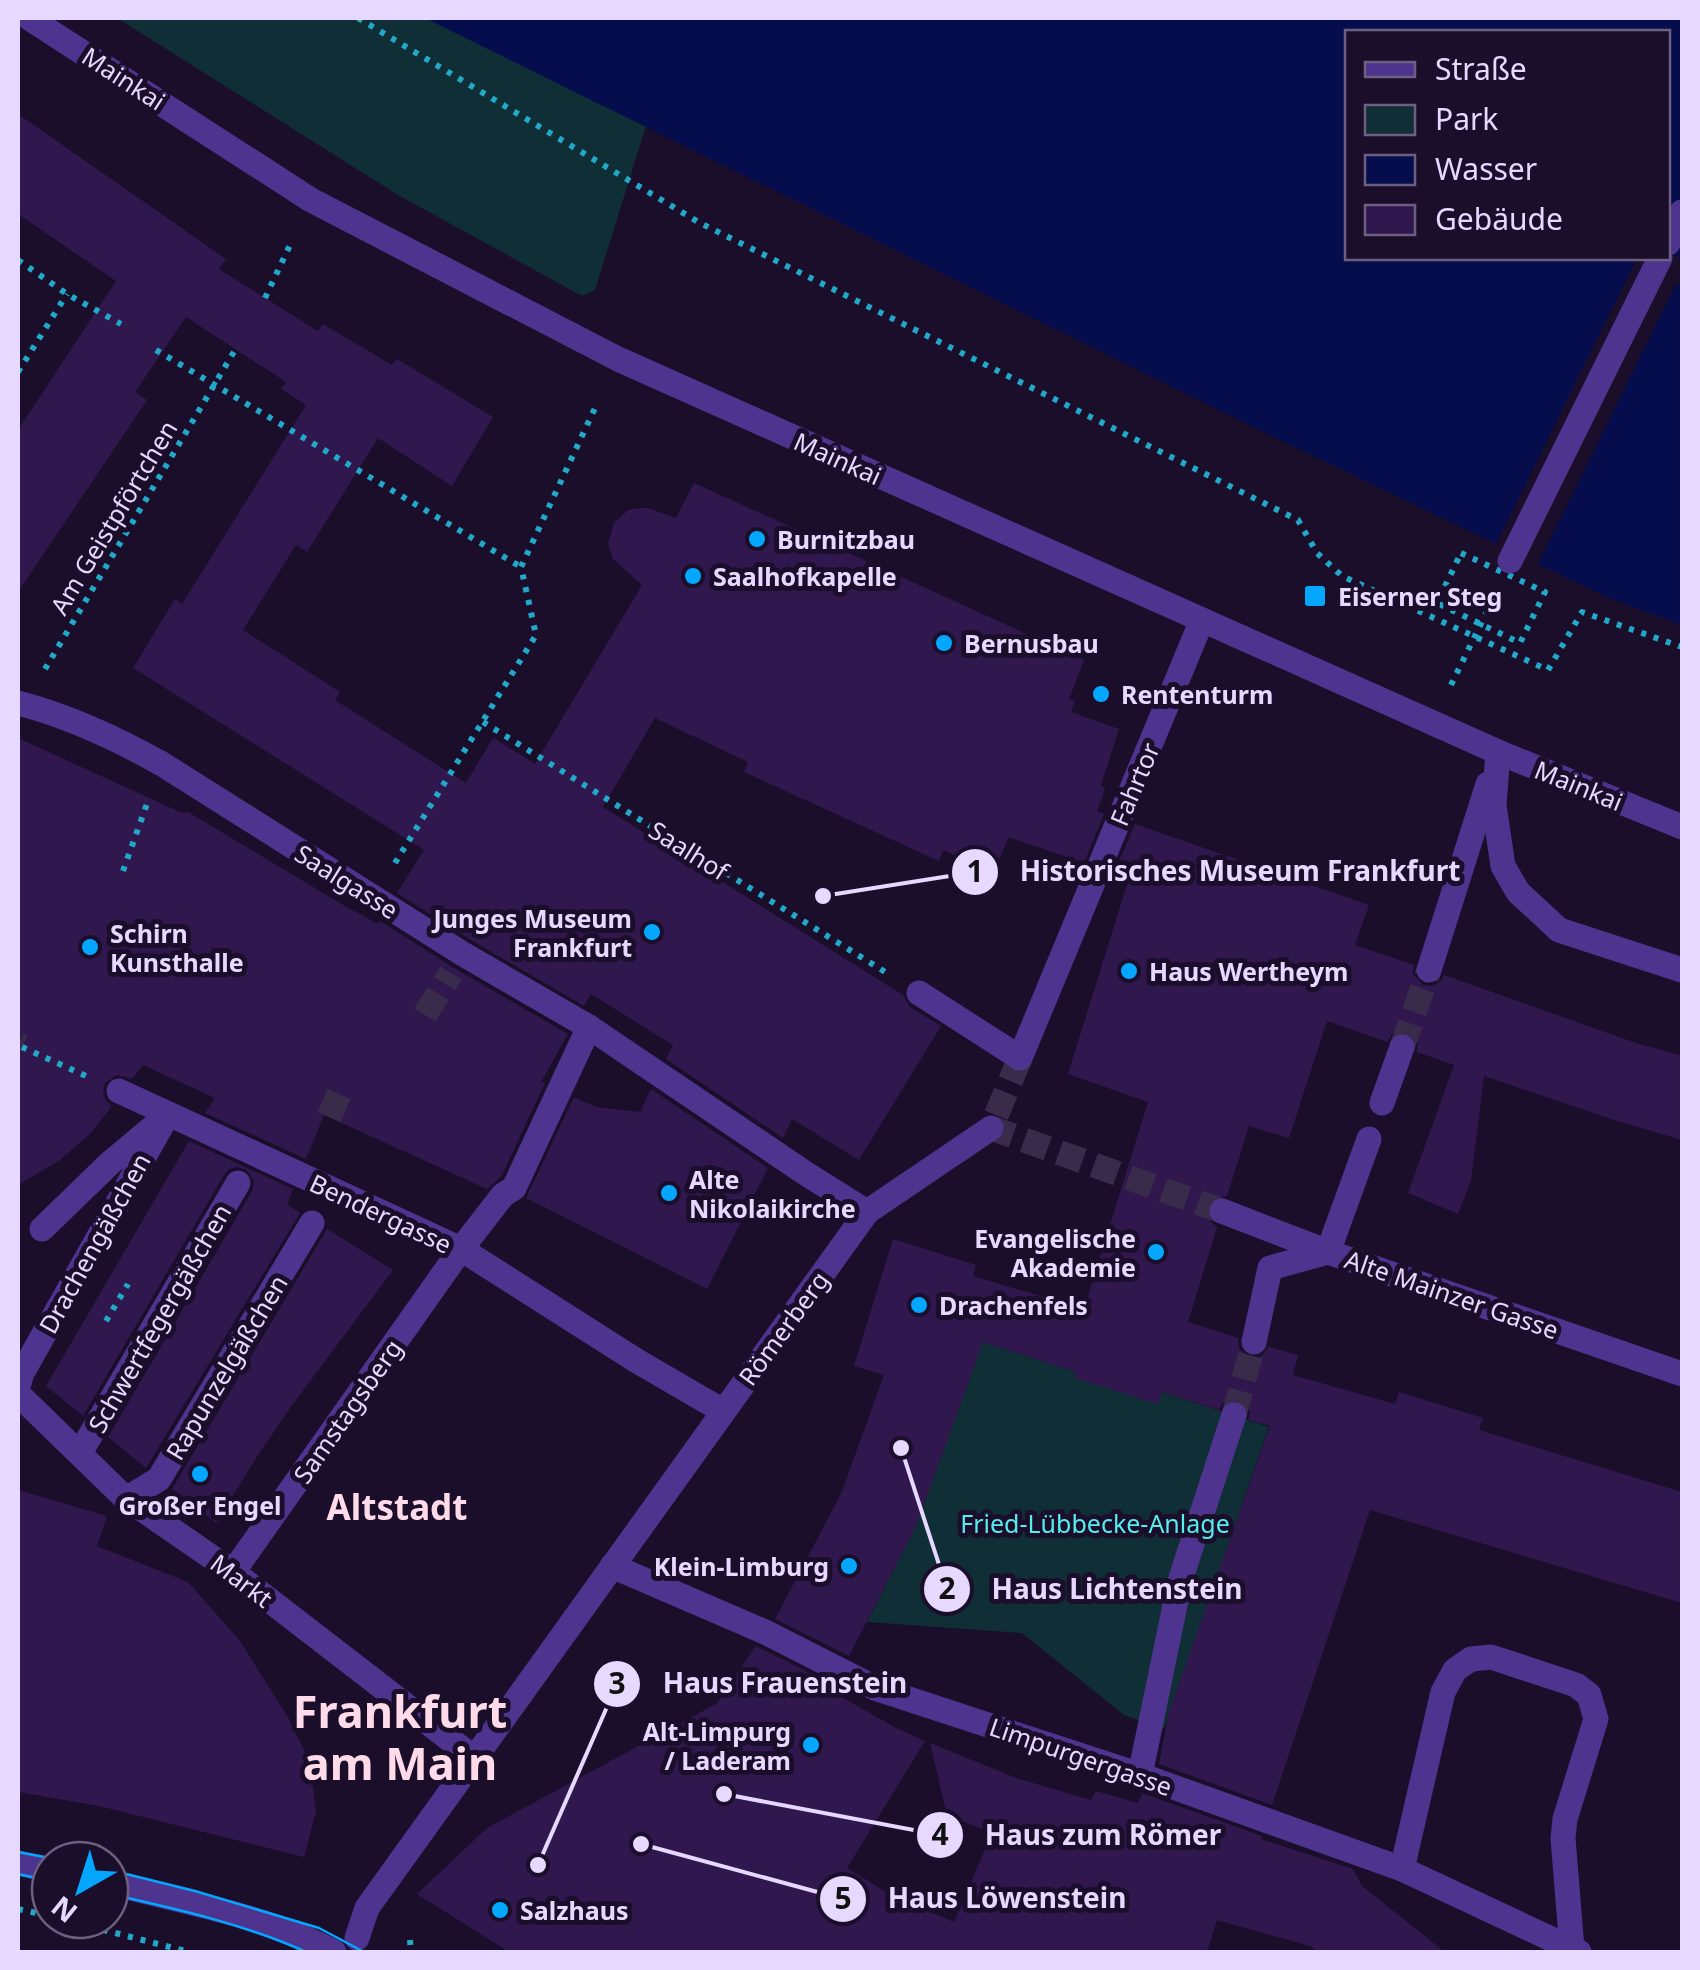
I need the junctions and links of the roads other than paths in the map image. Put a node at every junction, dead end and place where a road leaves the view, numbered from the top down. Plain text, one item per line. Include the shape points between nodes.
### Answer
1 (30, 18) edge
2 (1682, 212) edge
3 (1670, 239) edge
4 (1659, 260) edge
5 (1510, 561) dead end
6 (1202, 620) junction
7 (20, 703) edge
8 (1498, 752) junction
9 (1682, 827) edge
10 (1429, 970) tunnel mouth
11 (1682, 970) edge
12 (919, 993) dead end
13 (590, 1027) junction
14 (1402, 1047) tunnel mouth
15 (118, 1091) road end
16 (1382, 1103) dead end
17 (168, 1114) junction
18 (992, 1128) dead end
19 (1369, 1139) dead end
20 (238, 1183) dead end
21 (1222, 1211) tunnel mouth
22 (866, 1212) junction
23 (312, 1224) dead end
24 (42, 1229) dead end
25 (461, 1249) junction
26 (1328, 1252) junction
27 (1254, 1342) tunnel mouth
28 (1682, 1374) edge
29 (19, 1384) edge
30 (723, 1412) junction
31 (1234, 1415) tunnel mouth
32 (80, 1453) junction
33 (128, 1498) junction
34 (612, 1566) junction
35 (233, 1572) junction
36 (474, 1758) junction
37 (1140, 1775) junction
38 (1402, 1869) junction
39 (130, 1888) edge
40 (356, 1938) dead end
41 (1576, 1951) edge
42 (334, 1952) edge

1 - 6 street, Mainkai via 311,200 618,359
2 - 3 street
4 - 5 street
6 - 8 street, Mainkai
6 - 12 street, Fahrtor via 1020,1058
7 - 13 street, Saalgasse via 162,764 457,964
8 - 9 street, Mainkai
8 - 10 street
8 - 11 street via 1494,805 1503,866 1518,892 1559,930
13 - 22 street, Saalgasse
13 - 25 street, Samstagsberg via 514,1188
14 - 16 street
15 - 17 street, Bendergasse
17 - 24 street
17 - 25 street, Bendergasse
17 - 29 street, Drachengäßchen
18 - 22 street, Römerberg
19 - 26 street
20 - 32 street, Schwertfegergäßchen
21 - 26 street, Alte Mainzer Gasse
22 - 30 street, Römerberg
23 - 33 street, Rapunzelgäßchen via 159,1479
25 - 30 street, Bendergasse
25 - 35 street, Samstagsberg
26 - 27 street via 1270,1268
26 - 28 street, Alte Mainzer Gasse
29 - 32 street, Markt
30 - 34 street, Römerberg
31 - 37 street via 1180,1581
32 - 33 street, Markt
33 - 35 street, Markt
34 - 36 street, Römerberg
34 - 37 street, Limpurgergasse via 875,1688
35 - 36 street, Markt
36 - 40 street, Römerberg via 367,1908
37 - 38 street, Limpurgergasse
38 - 41 street, Limpurgergasse
38 - 41 street, Limpurgergasse via 1443,1692 1455,1670 1491,1657 1576,1685 1589,1696 1596,1719 1562,1838
39 - 42 street via 243,1918

